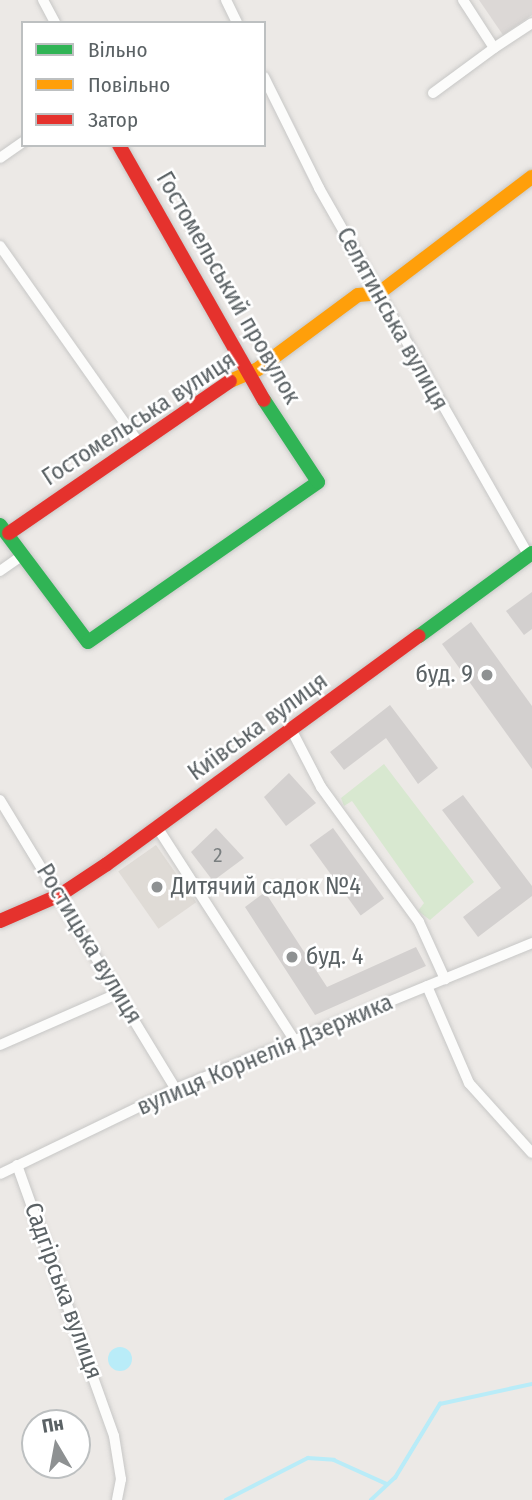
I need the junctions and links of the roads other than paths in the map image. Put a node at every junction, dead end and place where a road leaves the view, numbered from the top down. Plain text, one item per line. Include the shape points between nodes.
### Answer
1 (43, 0) edge
2 (226, 0) edge
3 (463, 0) edge
4 (54, 21) edge
5 (236, 21) edge
6 (532, 23) edge
7 (495, 48) junction
8 (266, 81) edge
9 (433, 93) dead end
10 (21, 143) edge
11 (120, 147) edge
12 (0, 158) edge
13 (532, 177) edge
14 (0, 246) edge
15 (379, 293) junction
16 (246, 373) junction
17 (139, 443) junction
18 (5, 529) edge
19 (24, 554) junction
20 (531, 554) edge
21 (0, 570) edge
22 (292, 731) junction
23 (0, 800) edge
24 (157, 827) junction
25 (60, 895) junction
26 (0, 921) edge
27 (532, 943) edge
28 (445, 979) junction
29 (427, 986) junction
30 (119, 993) junction
31 (296, 1043) junction
32 (0, 1045) edge
33 (176, 1089) junction
34 (532, 1153) edge
35 (17, 1165) junction
36 (0, 1174) edge
37 (117, 1500) edge

1 - 4 street
2 - 5 street
3 - 7 street
6 - 7 street
7 - 9 street
8 - 15 street, Селятинська вулиця
10 - 12 street
11 - 16 street, Гостомельський провулок
13 - 15 street, Гостомельська вулиця
14 - 17 street
15 - 16 street, Гостомельська вулиця via 358,295
15 - 20 street, Селятинська вулиця
16 - 17 street, Гостомельська вулиця
16 - 19 street, Гостомельський провулок via 315,473 314,488 88,642
17 - 18 street, Гостомельська вулиця
18 - 19 street, Гостомельський провулок
19 - 21 street
20 - 22 street, Київська вулиця
22 - 24 street, Київська вулиця
22 - 28 street via 321,787 419,922
23 - 25 street, Ростицька вулиця
24 - 25 street, Київська вулиця
24 - 31 street
25 - 26 street, Київська вулиця
25 - 30 street, Ростицька вулиця
27 - 28 street, вулиця Корнелія Дзержика
28 - 29 street, вулиця Корнелія Дзержика
29 - 31 street, вулиця Корнелія Дзержика
29 - 34 street via 469,1083
30 - 32 street
30 - 33 street, Ростицька вулиця
31 - 33 street, вулиця Корнелія Дзержика
33 - 35 street, вулиця Корнелія Дзержика
35 - 36 street, вулиця Корнелія Дзержика
35 - 37 street, Садгірська вулиця via 114,1436 121,1479

